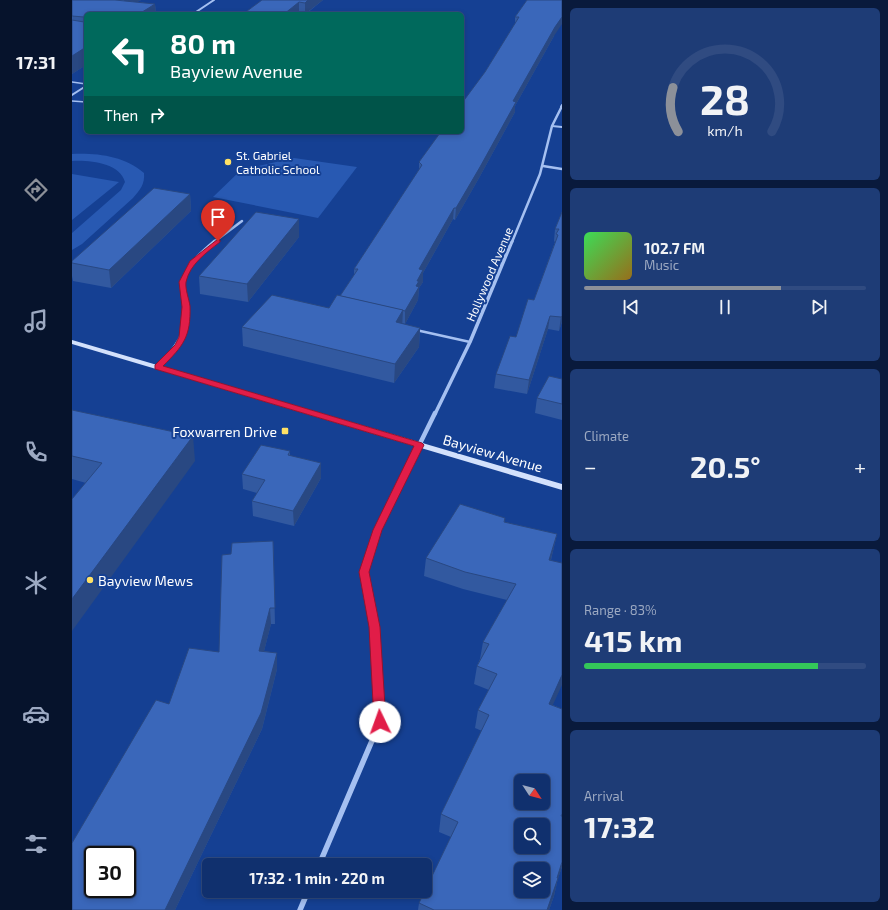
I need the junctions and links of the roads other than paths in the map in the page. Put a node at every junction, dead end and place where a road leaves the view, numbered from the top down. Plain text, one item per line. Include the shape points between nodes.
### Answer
1 (214, 0) edge
2 (196, 12) edge
3 (72, 82) edge
4 (84, 85) edge
5 (84, 86) edge
6 (72, 95) edge
7 (72, 100) edge
8 (84, 102) edge
9 (562, 105) edge
10 (552, 126) junction
11 (562, 126) edge
12 (543, 166) junction
13 (562, 169) edge
14 (242, 221) dead end
15 (411, 329) edge
16 (72, 342) edge
17 (470, 342) junction
18 (157, 367) junction
19 (419, 445) junction
20 (562, 487) edge
21 (322, 858) edge
22 (305, 898) edge
23 (300, 910) edge

1 - 2 street
3 - 4 lane
5 - 6 street
7 - 8 lane
9 - 10 street, Hollywood Avenue
10 - 11 lane
10 - 12 street, Hollywood Avenue
12 - 13 street
12 - 17 street, Hollywood Avenue
14 - 18 street via 193,261 182,282 186,307 183,337 178,346
15 - 17 lane
16 - 18 main road, Bayview Avenue
17 - 19 street, Hollywood Avenue
18 - 19 main road, Bayview Avenue
19 - 20 main road, Bayview Avenue
19 - 21 street via 378,530 364,572 375,627 380,722
22 - 23 street

